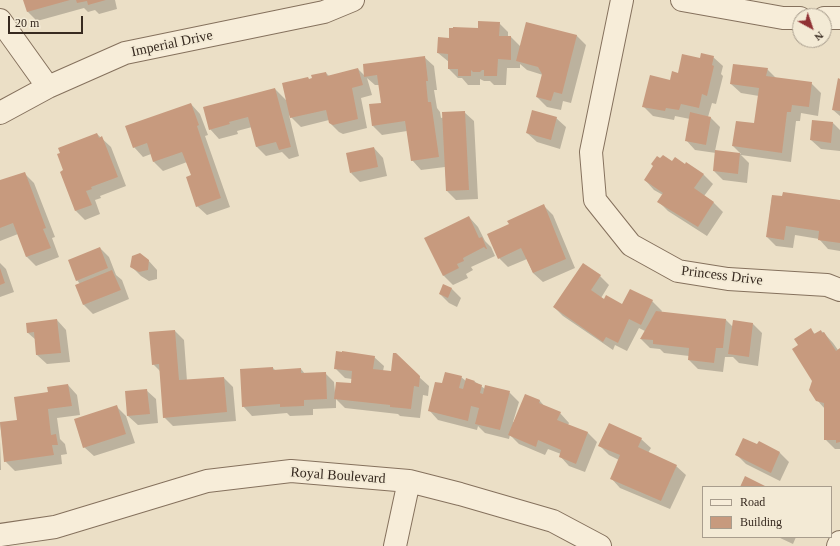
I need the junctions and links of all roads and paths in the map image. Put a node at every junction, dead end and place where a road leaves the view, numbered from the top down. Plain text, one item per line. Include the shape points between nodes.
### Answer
1 (353, 0) edge
2 (622, 0) edge
3 (682, 0) edge
4 (792, 18) edge
5 (0, 20) edge
6 (48, 87) junction
7 (0, 113) edge
8 (840, 290) edge
9 (410, 481) junction
10 (0, 535) edge
11 (840, 542) edge
12 (394, 546) edge
13 (600, 546) edge
14 (838, 546) edge

1 - 6 street, Imperial Drive via 324,12 125,53
2 - 8 street, Princess Drive via 591,152 595,200 631,245 678,271 728,279 827,285
3 - 4 street
5 - 6 street
6 - 7 street, Imperial Drive
9 - 10 street, Royal Boulevard via 291,471 207,481 55,527
9 - 12 street
9 - 13 street, Royal Boulevard via 553,522
11 - 14 street

